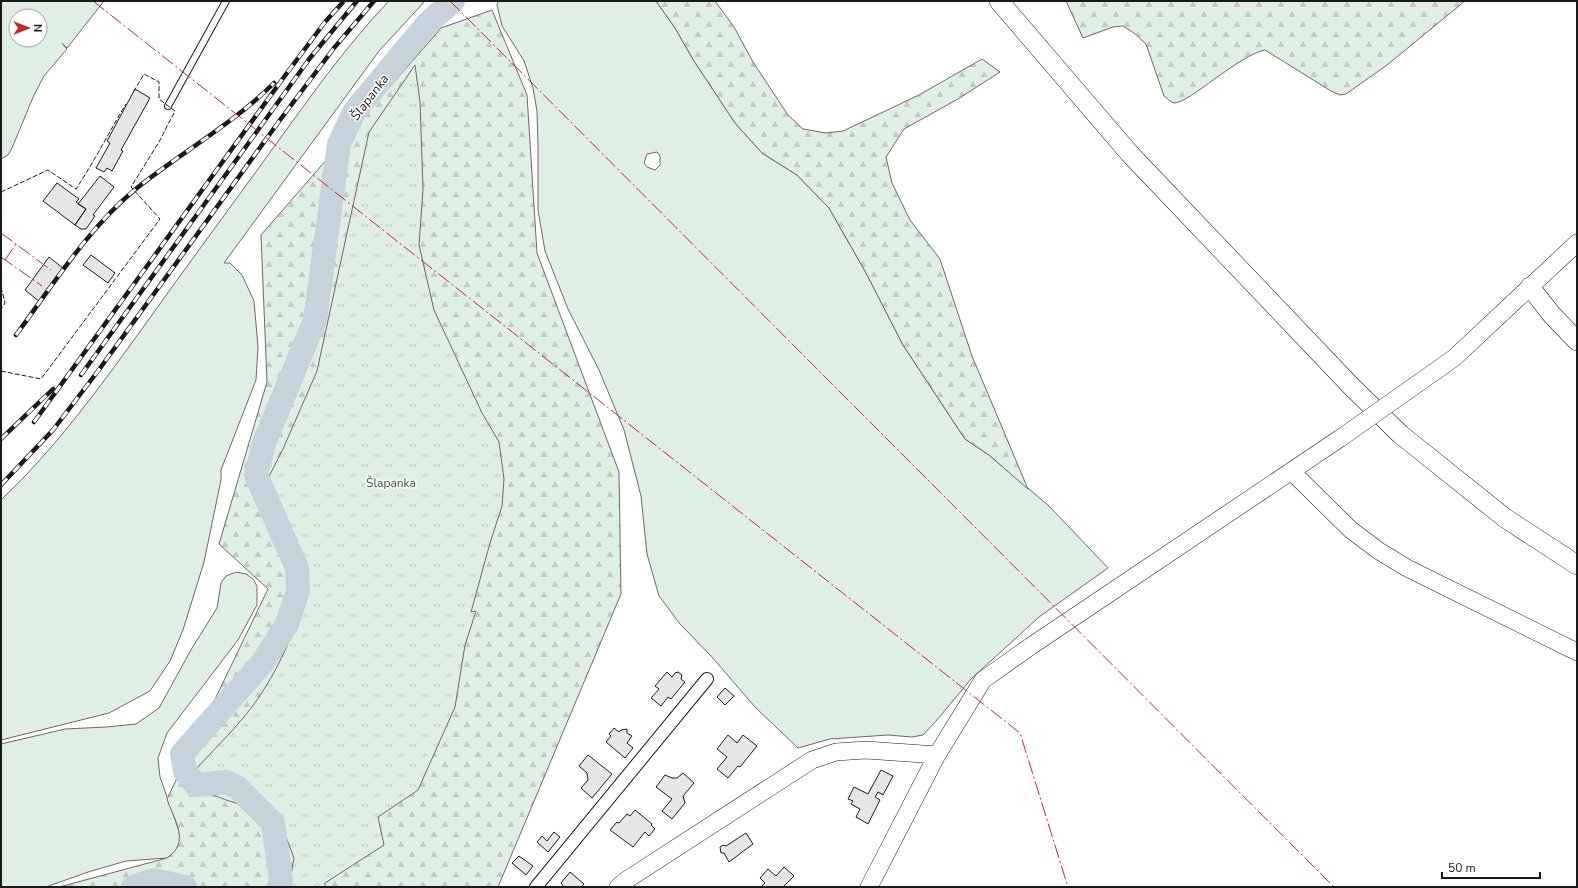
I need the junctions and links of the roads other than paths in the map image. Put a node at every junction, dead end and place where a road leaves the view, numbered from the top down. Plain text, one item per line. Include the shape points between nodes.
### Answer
1 (226, 1) edge
2 (998, 1) edge
3 (168, 106) dead end
4 (1577, 242) edge
5 (1530, 287) junction
6 (1577, 340) edge
7 (1291, 471) junction
8 (1577, 565) edge
9 (1577, 652) edge
10 (707, 679) dead end
11 (937, 755) junction
12 (536, 887) edge
13 (618, 887) edge
14 (869, 887) edge

1 - 3 lane
2 - 8 main road via 1130,154 1400,434 1506,518
4 - 5 street
5 - 6 main road via 1552,315
5 - 7 street, bridge via 1454,358
7 - 9 street via 1351,530 1379,551 1407,568
7 - 11 street via 983,680
10 - 12 street
11 - 13 street via 866,750 836,752 812,760
11 - 14 street

